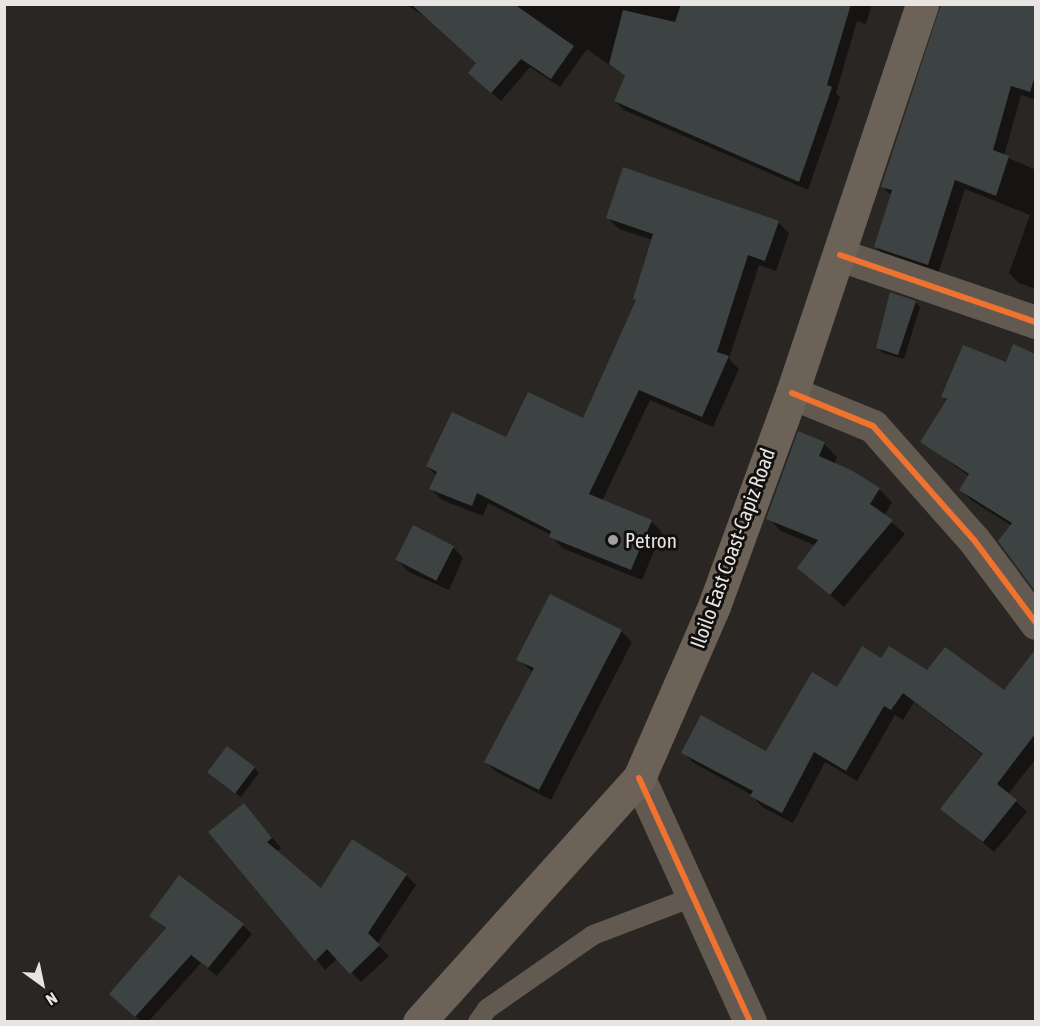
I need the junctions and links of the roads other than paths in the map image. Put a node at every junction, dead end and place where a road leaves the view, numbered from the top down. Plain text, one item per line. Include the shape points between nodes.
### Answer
1 (922, 4) edge
2 (840, 255) junction
3 (1035, 322) edge
4 (792, 393) junction
5 (1035, 623) edge
6 (639, 778) junction
7 (693, 897) junction
8 (419, 1022) edge
9 (478, 1022) edge
10 (750, 1022) edge

1 - 2 main road, Iloilo East Coast-Capiz Road
2 - 3 street
2 - 4 main road, Iloilo East Coast-Capiz Road
4 - 5 street via 873,426 974,540
4 - 6 main road, Iloilo East Coast-Capiz Road via 714,606
6 - 7 street
6 - 8 main road, Iloilo East Coast-Capiz Road
7 - 9 lane via 593,935 487,1010
7 - 10 street

